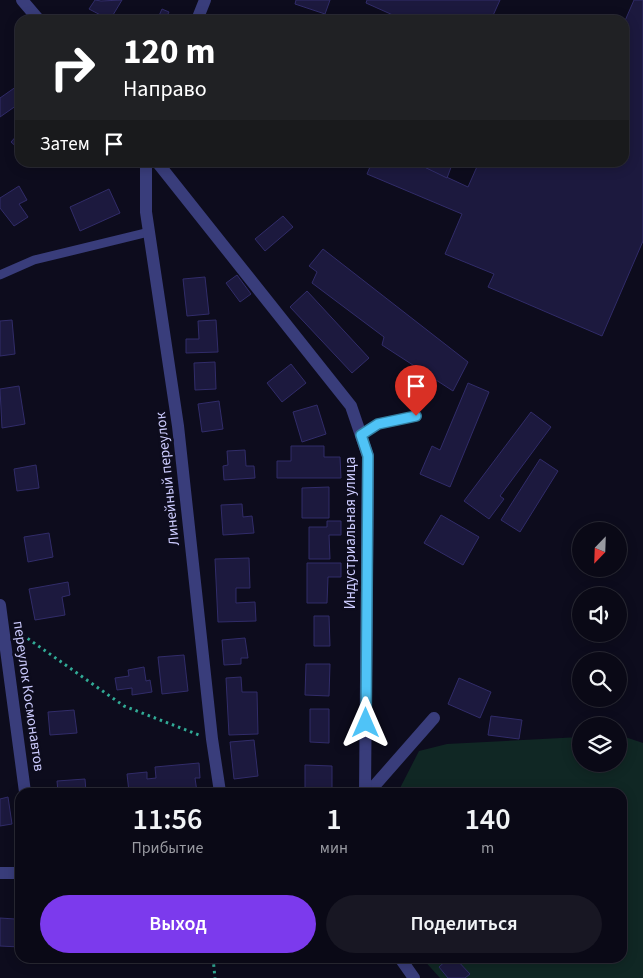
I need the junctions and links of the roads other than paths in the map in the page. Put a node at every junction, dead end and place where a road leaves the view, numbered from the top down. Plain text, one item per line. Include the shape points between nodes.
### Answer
1 (22, 0) edge
2 (205, 0) edge
3 (35, 15) edge
4 (199, 15) edge
5 (146, 167) edge
6 (161, 167) edge
7 (149, 232) junction
8 (0, 276) edge
9 (416, 416) dead end
10 (361, 435) junction
11 (0, 605) edge
12 (434, 718) dead end
13 (24, 788) edge
14 (219, 788) edge
15 (364, 788) edge
16 (373, 788) edge
17 (0, 873) edge
18 (15, 873) edge
19 (404, 963) edge
20 (414, 978) edge

1 - 3 street
2 - 4 street
5 - 7 street, Линейный переулок
6 - 10 street, Индустриальная улица via 351,406
7 - 8 lane via 34,260
7 - 14 street, Линейный переулок via 178,426
9 - 10 lane via 378,424
10 - 15 street, Индустриальная улица via 368,456
11 - 13 street, переулок Космонавтов
12 - 16 street
17 - 18 street
19 - 20 street

